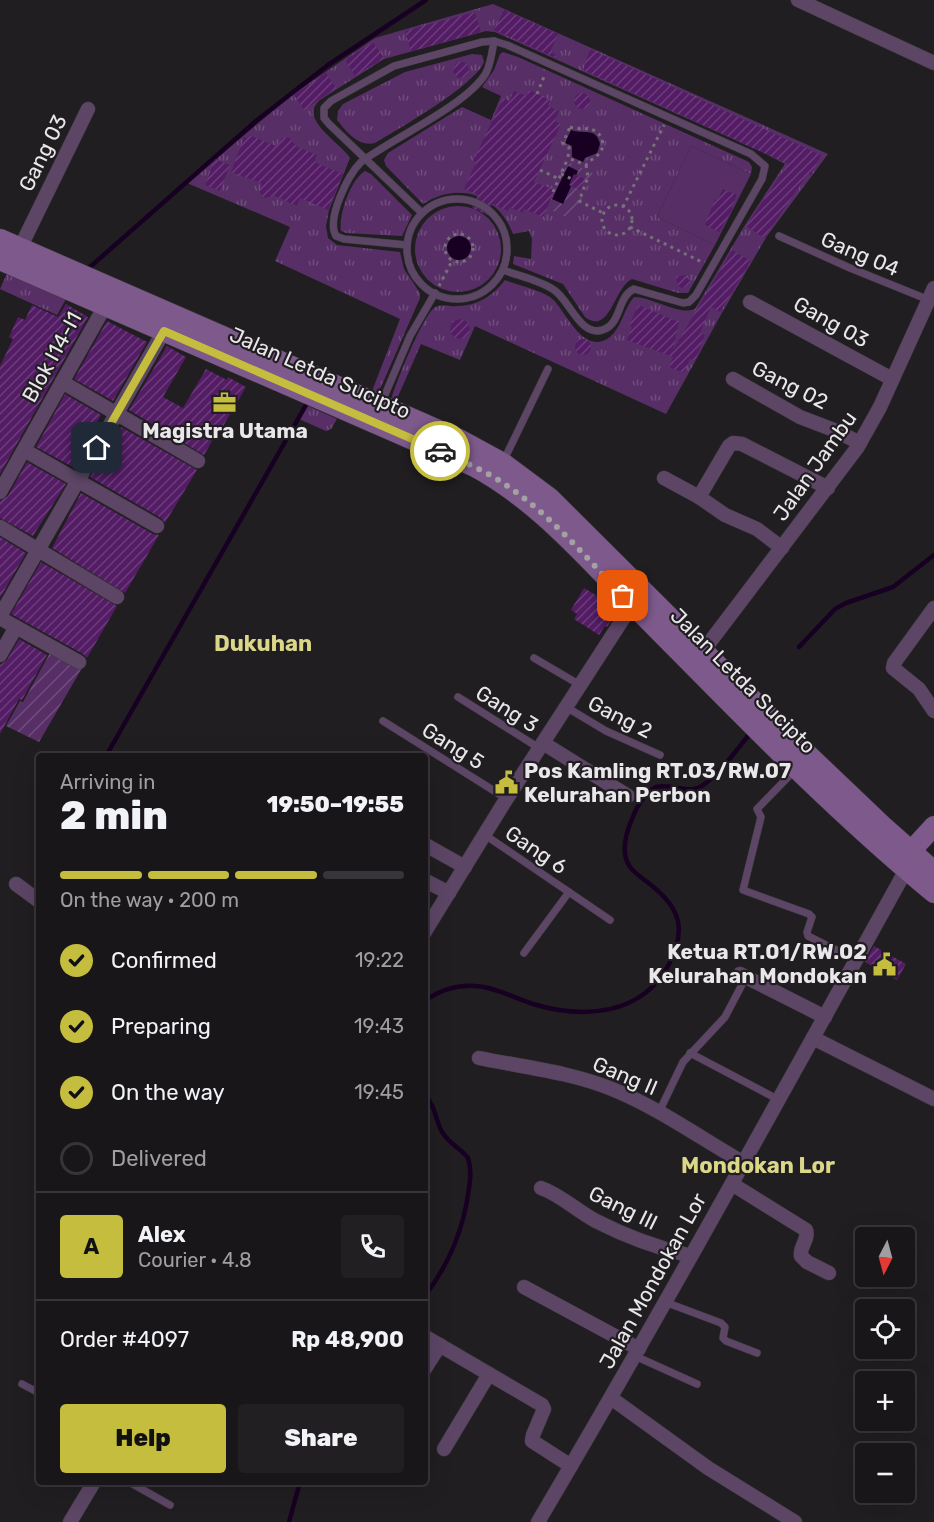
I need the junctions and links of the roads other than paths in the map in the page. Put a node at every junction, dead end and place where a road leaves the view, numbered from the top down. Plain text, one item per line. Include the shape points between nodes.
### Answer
1 (798, 0) edge
2 (494, 41) junction
3 (934, 63) edge
4 (88, 109) dead end
5 (366, 159) junction
6 (422, 213) junction
7 (779, 236) dead end
8 (0, 239) edge
9 (407, 245) junction
10 (20, 248) junction
11 (2, 264) edge
12 (503, 270) junction
13 (74, 282) junction
14 (435, 293) junction
15 (931, 294) edge
16 (750, 302) dead end
17 (105, 306) junction
18 (164, 331) junction
19 (548, 369) dead end
20 (734, 379) dead end
21 (892, 379) junction
22 (62, 382) junction
23 (381, 404) junction
24 (117, 414) junction
25 (375, 423) junction
26 (860, 443) junction
27 (24, 450) junction
28 (198, 461) dead end
29 (503, 463) junction
30 (664, 478) dead end
31 (78, 481) junction
32 (828, 488) junction
33 (0, 492) edge
34 (699, 497) junction
35 (157, 526) dead end
36 (0, 527) edge
37 (782, 548) junction
38 (38, 550) junction
39 (630, 595) junction
40 (117, 597) dead end
41 (934, 608) edge
42 (0, 617) edge
43 (16, 627) junction
44 (703, 651) junction
45 (0, 655) edge
46 (534, 658) dead end
47 (79, 662) dead end
48 (580, 685) junction
49 (458, 697) dead end
50 (566, 707) junction
51 (934, 711) edge
52 (383, 721) dead end
53 (541, 746) junction
54 (660, 755) dead end
55 (793, 757) junction
56 (628, 796) dead end
57 (507, 799) junction
58 (934, 826) edge
59 (485, 835) junction
60 (428, 846) edge
61 (908, 861) junction
62 (465, 867) junction
63 (934, 871) edge
64 (428, 882) edge
65 (16, 884) dead end
66 (569, 892) junction
67 (449, 893) junction
68 (934, 893) edge
69 (36, 899) edge
70 (610, 920) dead end
71 (428, 927) edge
72 (524, 953) dead end
73 (856, 960) junction
74 (743, 976) joint
75 (825, 1017) junction
76 (813, 1038) junction
77 (690, 1053) junction
78 (478, 1058) dead end
79 (934, 1099) edge
80 (779, 1100) junction
81 (659, 1113) junction
82 (744, 1163) junction
83 (732, 1184) junction
84 (541, 1188) dead end
85 (691, 1256) junction
86 (829, 1274) dead end
87 (524, 1287) dead end
88 (665, 1302) junction
89 (428, 1338) edge
90 (440, 1345) junction
91 (637, 1353) junction
92 (757, 1353) dead end
93 (428, 1364) edge
94 (489, 1374) junction
95 (22, 1384) dead end
96 (697, 1384) dead end
97 (36, 1391) edge
98 (611, 1398) junction
99 (444, 1449) dead end
100 (571, 1466) junction
101 (91, 1485) edge
102 (134, 1485) edge
103 (170, 1505) dead end
104 (71, 1522) edge
105 (539, 1522) edge
106 (795, 1522) edge

1 - 3 street
2 - 5 lane via 488,69 473,87
2 - 5 lane via 394,66 328,104 323,112 326,120
2 - 12 lane via 751,154 765,166 762,179 712,267 687,303 632,290 613,322 600,331 583,325 554,290
4 - 10 street, Gang 03
5 - 6 lane
5 - 9 lane via 342,192 335,212 334,233 344,239
6 - 9 lane via 413,225
6 - 12 lane via 451,199 467,200 489,210 506,239
7 - 15 lane, Gang 04 via 849,268
8 - 10 main road, Jalan Letda Sucipto
9 - 14 lane via 413,272
10 - 13 main road, Jalan Letda Sucipto
11 - 13 main road, Jalan Letda Sucipto
12 - 14 lane via 491,286 477,295 452,298
13 - 17 main road, Jalan Letda Sucipto
13 - 23 main road, Jalan Letda Sucipto
14 - 23 lane via 410,336
15 - 21 street, Jalan Jambu
16 - 21 street, Gang 03
17 - 18 main road, Jalan Letda Sucipto
17 - 22 street, Blok I14-I1
18 - 24 street
18 - 25 main road, Jalan Letda Sucipto
19 - 29 lane
20 - 26 street, Gang 02 via 800,417
21 - 26 street, Jalan Jambu
22 - 24 street
22 - 27 street, Blok I14-I1
23 - 25 main road
23 - 29 main road, Jalan Letda Sucipto
24 - 28 street
24 - 31 street
25 - 39 main road, Jalan Letda Sucipto via 473,466 511,489
26 - 32 street, Jalan Jambu
27 - 31 street
27 - 33 street, Blok I14-I1
29 - 39 main road, Jalan Letda Sucipto via 550,498
30 - 34 street
31 - 35 street
31 - 38 street
32 - 34 street via 733,443
32 - 37 street, Jalan Jambu
34 - 37 street via 757,529
36 - 38 street
37 - 44 street, Jalan Jambu
38 - 40 street
38 - 42 street
39 - 44 main road, Jalan Letda Sucipto
39 - 48 street
39 - 55 main road, Jalan Letda Sucipto
41 - 51 street via 892,668 918,689
42 - 43 street
43 - 45 street
43 - 47 street
44 - 55 main road, Jalan Letda Sucipto
46 - 48 lane
48 - 50 street
49 - 53 lane, Gang 3
50 - 53 street
50 - 54 lane, Gang 2
52 - 57 lane, Gang 5
53 - 56 street
53 - 57 street
55 - 61 main road, Jalan Letda Sucipto
55 - 73 lane via 757,809 761,817 743,890 809,914 812,918 808,936
57 - 59 street
58 - 61 main road
59 - 62 street
59 - 66 lane, Gang 6
60 - 62 street
61 - 63 main road, Jalan Letda Sucipto
61 - 68 main road, Jalan Letda Sucipto
61 - 73 street, Jalan Mondokan Lor
62 - 67 street
64 - 67 street
65 - 69 street
66 - 70 lane, Gang 6
66 - 72 lane, Gang 6
67 - 71 street
73 - 75 street, Jalan Mondokan Lor
74 - 75 street
74 - 77 lane via 729,1012
75 - 76 street, Jalan Mondokan Lor
76 - 79 street
76 - 80 street, Jalan Mondokan Lor
77 - 80 lane
77 - 81 lane
78 - 81 street, Gang II via 596,1083
80 - 82 street, Jalan Mondokan Lor
81 - 82 street, Gang II
82 - 83 street, Jalan Mondokan Lor
83 - 85 street, Jalan Mondokan Lor
83 - 86 street via 806,1230 801,1256
84 - 85 street, Gang III via 597,1222 659,1248
85 - 88 street, Jalan Mondokan Lor
87 - 91 street
88 - 91 street, Jalan Mondokan Lor
88 - 92 lane via 721,1323 726,1341
89 - 90 street
90 - 93 street
90 - 94 street
91 - 96 lane
91 - 98 street, Jalan Mondokan Lor
94 - 99 street
94 - 100 street via 542,1405 544,1410 532,1441
95 - 97 lane
98 - 100 street, Jalan Mondokan Lor
98 - 106 street via 708,1468
100 - 105 street, Jalan Mondokan Lor
101 - 104 street
102 - 103 lane

